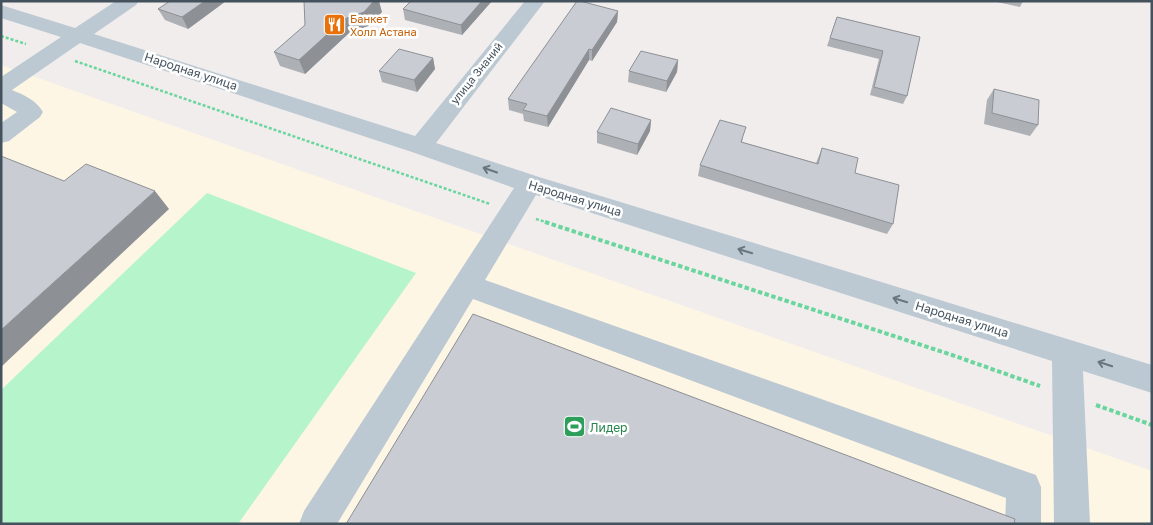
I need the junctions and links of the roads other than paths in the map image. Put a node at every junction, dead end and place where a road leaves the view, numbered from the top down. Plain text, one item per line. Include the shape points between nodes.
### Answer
1 (129, 1) edge
2 (534, 1) edge
3 (1, 11) edge
4 (80, 35) junction
5 (1, 87) edge
6 (1, 94) edge
7 (1, 135) edge
8 (420, 146) junction
9 (530, 184) junction
10 (467, 285) junction
11 (1066, 351) junction
12 (1152, 379) edge
13 (317, 524) edge
14 (1023, 524) edge
15 (1072, 524) edge

1 - 4 street
2 - 8 street, улица Знаний
3 - 4 street, Народная улица
4 - 5 street
4 - 8 street, Народная улица
6 - 7 street via 32,112
9 -> 8 street, Народная улица
9 - 10 street
11 -> 9 street, Народная улица
10 - 13 street
10 - 14 street via 1024,487
12 -> 11 street, Народная улица
11 - 15 street

